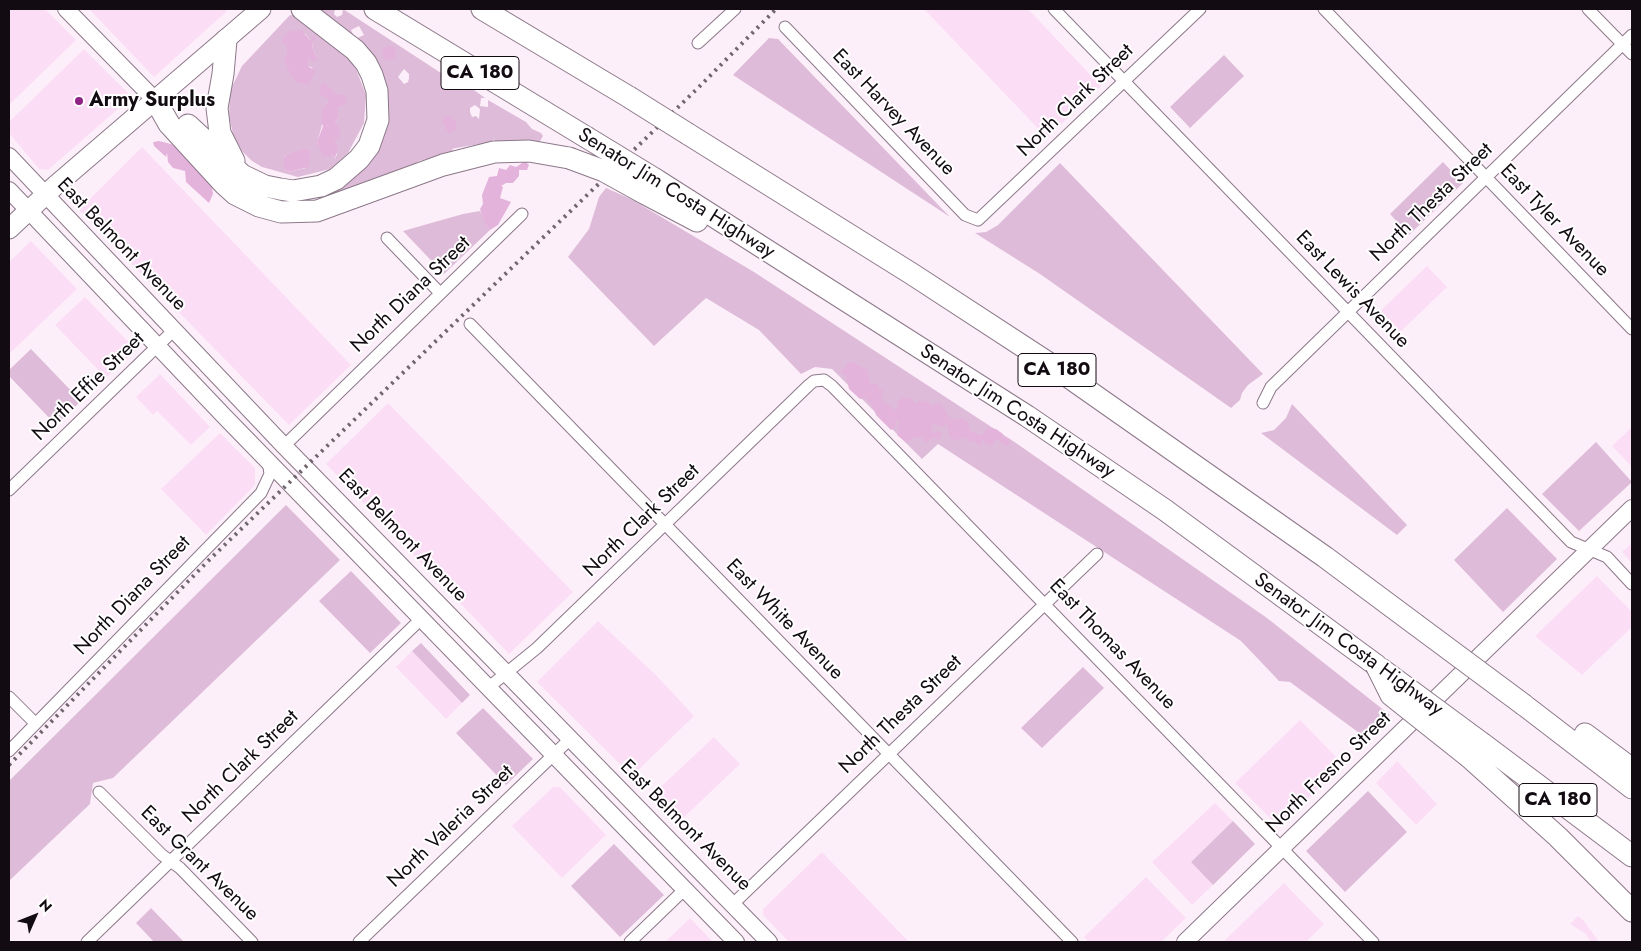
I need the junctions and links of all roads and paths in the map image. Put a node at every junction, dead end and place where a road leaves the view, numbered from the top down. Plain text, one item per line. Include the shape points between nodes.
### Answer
1 (66, 9) edge
2 (261, 9) edge
3 (375, 9) edge
4 (482, 9) edge
5 (508, 9) edge
6 (735, 9) edge
7 (1054, 9) edge
8 (1200, 9) edge
9 (1324, 9) edge
10 (1588, 9) edge
11 (311, 15) edge
12 (785, 27) dead end
13 (1632, 35) edge
14 (226, 40) junction
15 (698, 43) dead end
16 (1622, 44) junction
17 (1632, 54) edge
18 (1124, 81) junction
19 (628, 97) junction
20 (156, 101) junction
21 (9, 156) edge
22 (1486, 177) junction
23 (256, 182) junction
24 (648, 185) junction
25 (9, 190) edge
26 (44, 196) junction
27 (27, 211) junction
28 (522, 214) dead end
29 (978, 220) joint
30 (9, 229) edge
31 (387, 238) dead end
32 (440, 293) junction
33 (1347, 312) junction
34 (470, 324) dead end
35 (1632, 329) edge
36 (173, 330) junction
37 (158, 346) junction
38 (820, 380) joint
39 (1263, 403) dead end
40 (224, 416) junction
41 (284, 446) junction
42 (268, 460) junction
43 (9, 490) edge
44 (1632, 508) edge
45 (666, 525) junction
46 (1589, 550) junction
47 (1097, 554) dead end
48 (1632, 584) edge
49 (1045, 604) junction
50 (421, 619) junction
51 (507, 674) junction
52 (489, 687) junction
53 (9, 697) edge
54 (1524, 705) junction
55 (35, 723) junction
56 (570, 739) junction
57 (9, 751) edge
58 (1476, 751) junction
59 (888, 754) junction
60 (554, 755) junction
61 (1632, 769) edge
62 (1632, 788) edge
63 (99, 792) dead end
64 (1282, 848) junction
65 (1632, 856) edge
66 (171, 861) junction
67 (1602, 880) junction
68 (685, 889) junction
69 (733, 904) junction
70 (1632, 911) edge
71 (1632, 917) edge
72 (87, 942) edge
73 (252, 942) edge
74 (359, 942) edge
75 (630, 942) edge
76 (736, 942) edge
77 (769, 942) edge
78 (1072, 942) edge
79 (1185, 942) edge
80 (1373, 942) edge

1 - 20 main road
2 - 14 main road
3 - 24 highway, Senator Jim Costa Highway / CA 180, bridge via 586,137
4 - 19 highway, CA 180
5 - 19 highway via 538,27
6 - 15 street
7 - 18 street, East Lewis Avenue
8 - 18 street, North Clark Street
9 - 22 street, East Tyler Avenue
10 - 16 street
11 - 23 highway via 355,50 369,69 377,92 374,133 359,159 336,179 321,186 293,190
12 - 29 street, East Harvey Avenue via 965,215
13 - 16 street, North Thesta Street
14 - 20 main road
14 - 23 highway via 217,98 218,123 229,153 242,171
16 - 17 street
16 - 22 street, North Thesta Street
18 - 29 street, North Clark Street
18 - 33 street, East Lewis Avenue
19 - 54 highway, CA 180, bridge via 1050,364 1325,557
20 - 23 highway via 178,115 231,167
20 - 24 highway, bridge via 169,124 224,184 253,203 281,212 318,211 443,165 494,152 529,151 569,158
20 - 26 main road
21 - 26 main road, East Belmont Avenue
22 - 33 street, North Thesta Street
22 - 35 street, East Tyler Avenue
24 - 58 highway, Senator Jim Costa Highway / CA 180, bridge via 821,287 1027,416 1165,510 1376,665 1391,695
25 - 27 main road
26 - 27 main road
26 - 36 main road, East Belmont Avenue
27 - 30 main road
27 - 37 main road
28 - 32 street, North Diana Street
31 - 32 street
32 - 41 street, North Diana Street
33 - 39 street, North Thesta Street via 1271,387
33 - 46 street, East Lewis Avenue via 1570,542
34 - 45 street, East White Avenue
36 - 37 street, North Effie Street
36 - 41 main road, East Belmont Avenue
37 - 40 main road
37 - 43 street, North Effie Street
38 - 45 street, North Clark Street via 809,385
38 - 49 street, East Thomas Avenue via 832,386
40 - 41 main road via 242,418 275,449
40 - 42 main road
41 - 51 main road, East Belmont Avenue
42 - 50 main road
42 - 55 street, North Diana Street via 270,474 260,493
44 - 46 main road, North Fresno Street
45 - 51 street, North Clark Street
45 - 59 street, East White Avenue
46 - 48 street, East Lewis Avenue via 1607,557
46 - 64 main road, North Fresno Street
47 - 49 street, North Thesta Street
49 - 59 street, North Thesta Street
49 - 64 street, East Thomas Avenue
50 - 52 main road
50 - 66 street, North Clark Street
51 - 52 street, North Clark Street
51 - 56 main road, East Belmont Avenue
52 - 60 main road
53 - 55 street
54 - 61 highway via 1582,731
54 - 62 highway, CA 180
55 - 57 street, North Diana Street
56 - 60 street, North Valeria Street
56 - 69 main road, East Belmont Avenue
58 - 65 highway, CA 180
58 - 67 highway
59 - 69 street, North Thesta Street
59 - 78 street, East White Avenue
60 - 68 main road
60 - 74 street, North Valeria Street
63 - 66 street, East Grant Avenue
64 - 79 main road, North Fresno Street
64 - 80 street, East Thomas Avenue
66 - 72 street, North Clark Street
66 - 73 street, East Grant Avenue
67 - 70 highway
67 - 71 highway
68 - 75 street
68 - 76 main road
69 - 77 main road, East Belmont Avenue

